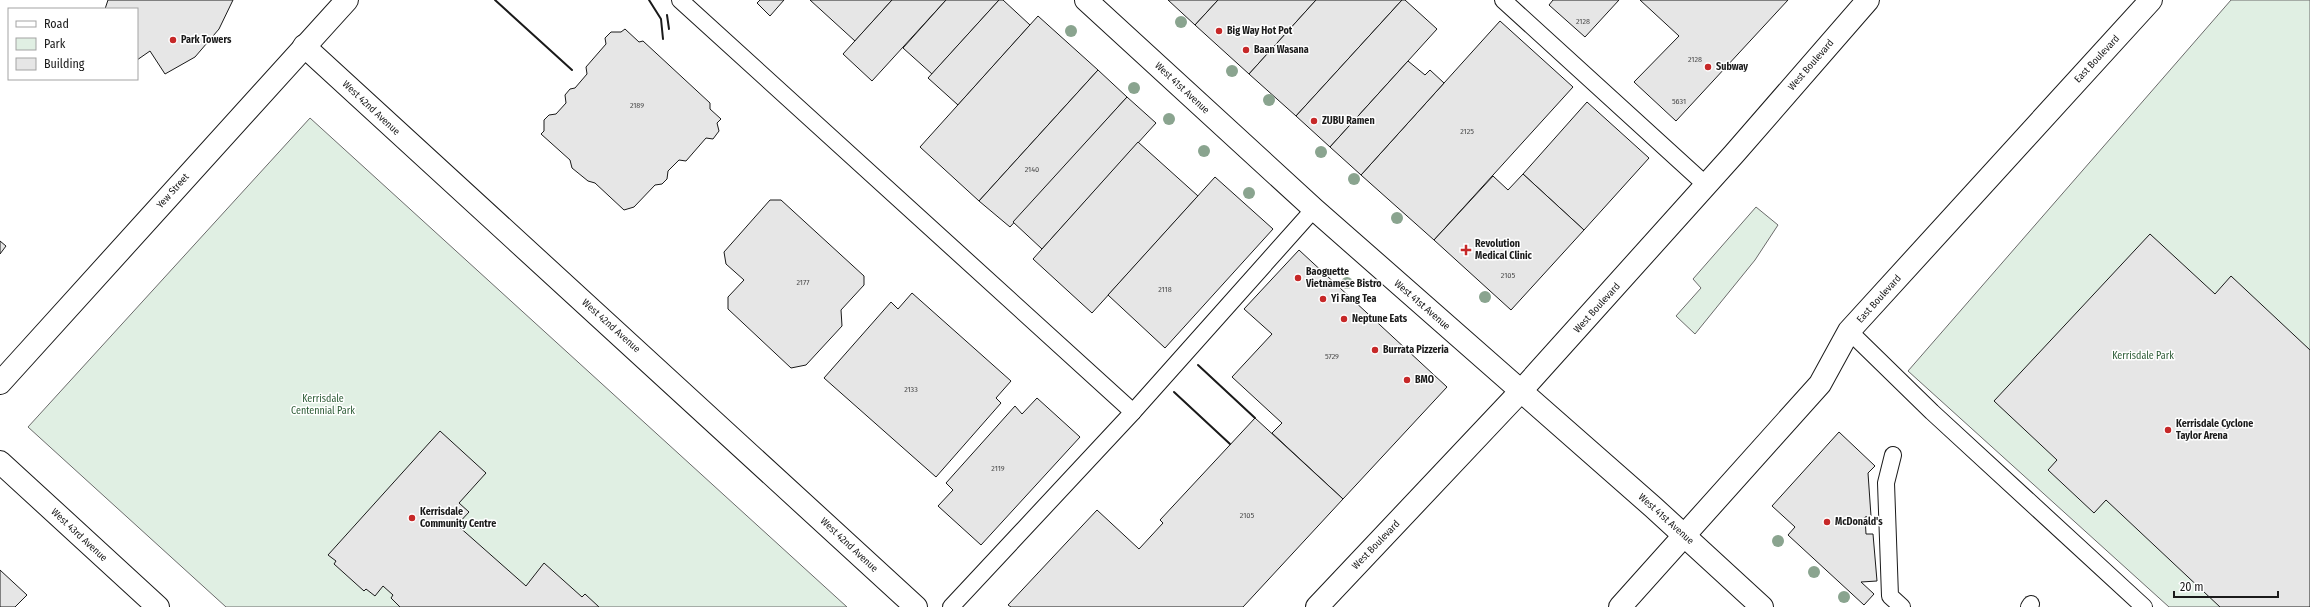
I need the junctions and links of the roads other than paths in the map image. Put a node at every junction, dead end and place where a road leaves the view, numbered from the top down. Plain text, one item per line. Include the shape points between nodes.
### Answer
1 (347, 0) edge
2 (680, 0) edge
3 (1086, 0) edge
4 (1503, 0) edge
5 (1868, 0) edge
6 (2151, 0) edge
7 (304, 46) junction
8 (1706, 185) junction
9 (1314, 210) junction
10 (1850, 331) junction
11 (0, 383) edge
12 (1520, 392) junction
13 (1133, 412) junction
14 (1893, 455) dead end
15 (0, 462) edge
16 (1685, 536) junction
17 (158, 607) edge
18 (916, 607) edge
19 (951, 607) edge
20 (1317, 607) edge
21 (1620, 607) edge
22 (1762, 607) edge
23 (1902, 607) edge
24 (2144, 607) edge

1 - 7 street, Yew Street
2 - 13 lane
3 - 9 street, West 41st Avenue
4 - 8 lane
5 - 8 street, West Boulevard
6 - 10 street, East Boulevard
7 - 11 street, Yew Street
7 - 18 street, West 42nd Avenue
8 - 12 street, West Boulevard
9 - 12 street, West 41st Avenue
9 - 13 lane
10 - 16 street, East Boulevard via 1820,384
10 - 24 lane via 1932,412
12 - 16 street, West 41st Avenue
12 - 20 street, West Boulevard
13 - 19 lane
14 - 23 lane via 1886,483 1890,596
15 - 17 street, West 43rd Avenue
16 - 21 street, East Boulevard
16 - 22 street, West 41st Avenue

